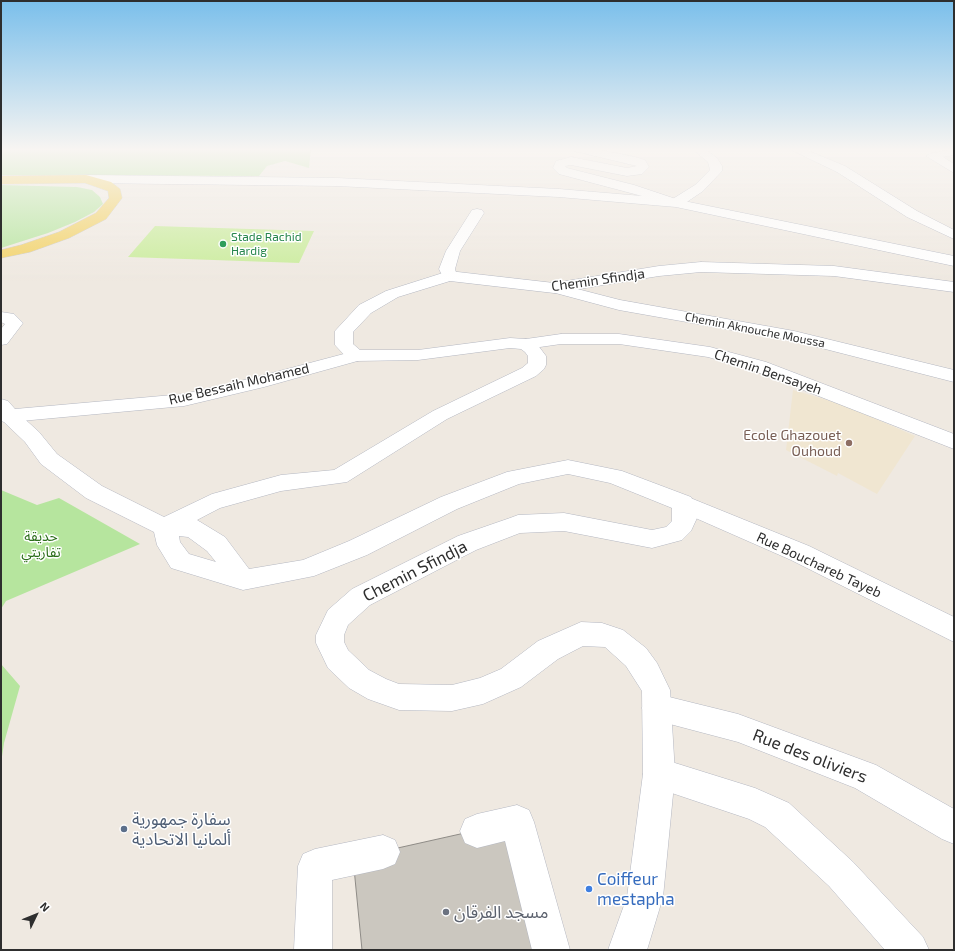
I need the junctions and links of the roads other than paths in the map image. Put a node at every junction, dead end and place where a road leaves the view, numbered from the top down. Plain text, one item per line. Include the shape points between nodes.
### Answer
1 (115, 193) edge
2 (123, 193) edge
3 (563, 193) edge
4 (646, 193) edge
5 (691, 193) edge
6 (879, 193) edge
7 (116, 198) junction
8 (676, 203) junction
9 (477, 213) dead end
10 (954, 235) edge
11 (1, 254) edge
12 (954, 261) edge
13 (449, 276) junction
14 (954, 287) edge
15 (554, 288) junction
16 (1, 317) edge
17 (1, 340) edge
18 (526, 344) junction
19 (355, 356) junction
20 (954, 376) edge
21 (4, 412) edge
22 (954, 442) edge
23 (683, 504) junction
24 (164, 527) junction
25 (243, 580) junction
26 (954, 630) edge
27 (657, 708) junction
28 (659, 774) junction
29 (954, 827) edge
30 (636, 948) edge
31 (313, 950) edge
32 (551, 950) edge
33 (910, 950) edge

1 - 7 main road
2 - 7 street
3 - 8 street
4 - 8 street
5 - 8 street
6 - 10 street via 912,214
7 - 11 main road via 101,216 86,224 57,238
8 - 12 street
9 - 13 street via 453,251 447,269
13 - 15 street, Chemin Sfindja
13 - 19 street, Chemin Sfindja via 392,294 365,309 344,331 344,345
14 - 15 street, Chemin Sfindja via 834,271 701,267
15 - 20 street, Chemin Aknouche Moussa via 619,305 794,336
16 - 17 street via 8,318 14,323
18 - 19 street via 510,343 418,355
18 - 22 street, Chemin Bensayeh via 561,339 619,339 710,352 759,366
18 - 24 street via 537,356 537,365 534,369 440,415 339,477 280,483 212,502
19 - 21 street, Rue Bessaih Mohamed via 184,400
21 - 24 street via 32,437 49,459 94,492
23 - 25 street via 614,476 568,468 515,477 449,503 358,548 305,569
23 - 26 street, Rue Bouchareb Tayeb via 800,553
23 - 27 street, Chemin Sfindja via 683,525 674,534 652,539 564,522 518,524 467,543 361,597 337,618 330,635 330,643 338,659 359,679 378,690 399,697 452,698 483,691 511,678 548,650 581,634 602,635 613,638 636,656 656,690
24 - 25 street via 193,528 216,544
24 - 25 street via 169,545 180,561
27 - 28 street, Chemin Sfindja
27 - 29 street, Rue des oliviers via 738,728 859,773
28 - 30 street, Chemin Sfindja via 645,897
28 - 33 street via 755,804 777,815 842,874
31 - 32 street via 315,866 517,822

